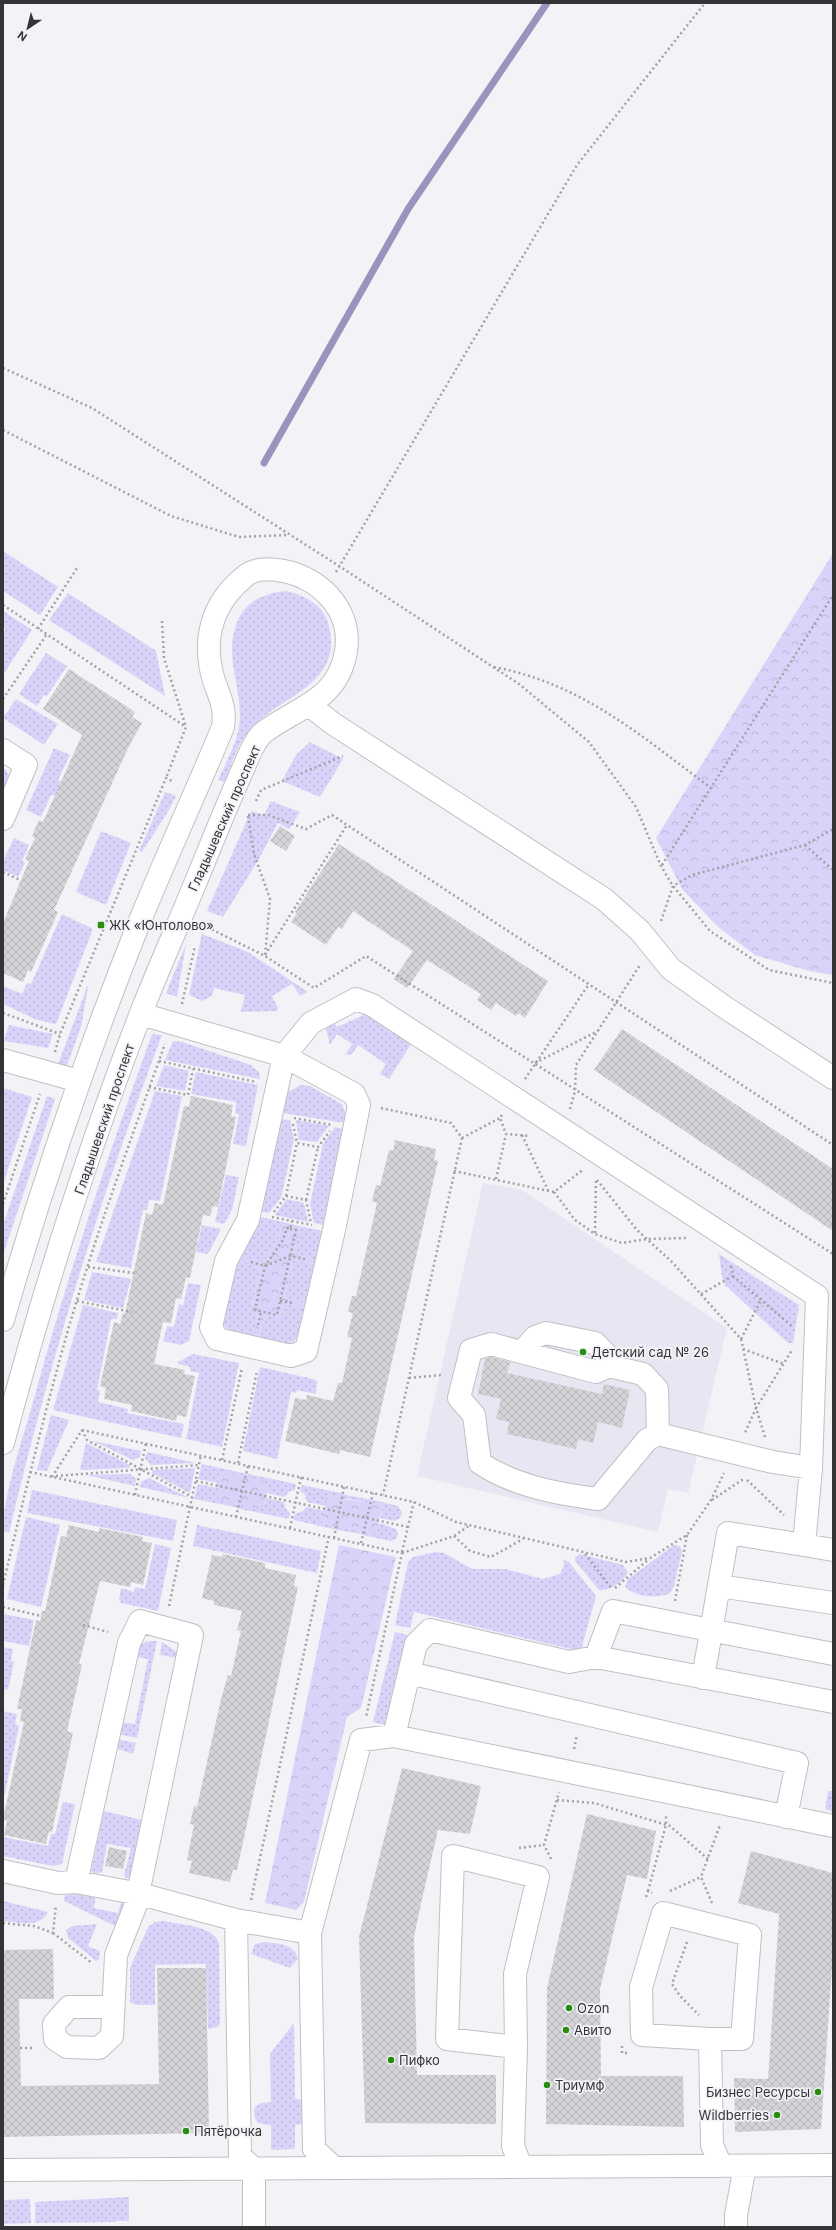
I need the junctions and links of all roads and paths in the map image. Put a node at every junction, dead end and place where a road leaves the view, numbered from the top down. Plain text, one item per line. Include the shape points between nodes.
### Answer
1 (705, 3) edge
2 (3, 368) edge
3 (3, 430) edge
4 (290, 535) junction
5 (339, 566) junction
6 (77, 568) dead end
7 (833, 595) edge
8 (3, 605) edge
9 (162, 621) dead end
10 (38, 629) junction
11 (47, 634) junction
12 (492, 666) junction
13 (3, 699) edge
14 (309, 705) junction
15 (186, 727) junction
16 (368, 746) junction
17 (3, 750) edge
18 (166, 778) junction
19 (177, 784) dead end
20 (711, 788) junction
21 (255, 802) dead end
22 (251, 809) dead end
23 (248, 815) junction
24 (3, 818) edge
25 (347, 825) junction
26 (833, 829) edge
27 (805, 845) junction
28 (662, 866) junction
29 (833, 870) edge
30 (3, 872) edge
31 (20, 880) dead end
32 (673, 886) junction
33 (200, 923) dead end
34 (198, 930) dead end
35 (195, 945) dead end
36 (833, 983) edge
37 (589, 984) junction
38 (617, 1002) junction
39 (180, 1010) dead end
40 (3, 1012) edge
41 (141, 1014) junction
42 (598, 1031) junction
43 (60, 1034) junction
44 (166, 1040) dead end
45 (284, 1056) junction
46 (53, 1059) dead end
47 (3, 1060) edge
48 (159, 1061) junction
49 (193, 1069) junction
50 (833, 1078) edge
51 (79, 1081) junction
52 (262, 1083) dead end
53 (149, 1087) junction
54 (575, 1090) junction
55 (40, 1094) dead end
56 (378, 1108) dead end
57 (500, 1118) dead end
58 (344, 1127) junction
59 (564, 1131) junction
60 (506, 1134) dead end
61 (522, 1135) dead end
62 (462, 1138) junction
63 (297, 1143) junction
64 (833, 1145) edge
65 (318, 1147) junction
66 (583, 1163) dead end
67 (454, 1170) junction
68 (591, 1173) dead end
69 (496, 1179) junction
70 (596, 1179) junction
71 (549, 1190) junction
72 (554, 1192) junction
73 (286, 1196) junction
74 (306, 1200) junction
75 (3, 1204) edge
76 (292, 1221) junction
77 (312, 1225) junction
78 (290, 1229) junction
79 (334, 1230) junction
80 (595, 1234) junction
81 (726, 1236) junction
82 (647, 1239) junction
83 (833, 1254) edge
84 (290, 1256) junction
85 (326, 1264) junction
86 (265, 1266) junction
87 (88, 1267) junction
88 (134, 1273) dead end
89 (733, 1276) junction
90 (701, 1294) junction
91 (761, 1300) junction
92 (77, 1301) junction
93 (132, 1312) dead end
94 (3, 1320) edge
95 (796, 1330) dead end
96 (741, 1339) junction
97 (794, 1346) dead end
98 (743, 1348) junction
99 (243, 1361) dead end
100 (258, 1364) dead end
101 (784, 1364) junction
102 (409, 1378) junction
103 (463, 1380) junction
104 (756, 1408) junction
105 (82, 1430) junction
106 (658, 1434) junction
107 (3, 1443) edge
108 (146, 1444) junction
109 (201, 1456) junction
110 (732, 1458) junction
111 (222, 1460) junction
112 (773, 1462) junction
113 (238, 1463) junction
114 (199, 1465) junction
115 (248, 1466) junction
116 (811, 1468) junction
117 (140, 1469) junction
118 (30, 1472) junction
119 (52, 1477) junction
120 (301, 1477) junction
121 (745, 1478) junction
122 (196, 1481) junction
123 (344, 1487) junction
124 (242, 1491) junction
125 (373, 1493) junction
126 (135, 1495) junction
127 (384, 1495) junction
128 (192, 1497) junction
129 (712, 1500) junction
130 (295, 1502) junction
131 (414, 1502) junction
132 (190, 1506) junction
133 (339, 1512) junction
134 (236, 1516) junction
135 (367, 1518) junction
136 (470, 1525) junction
137 (408, 1527) junction
138 (290, 1528) junction
139 (688, 1535) junction
140 (329, 1536) junction
141 (454, 1536) junction
142 (334, 1538) junction
143 (523, 1539) junction
144 (804, 1540) junction
145 (361, 1543) junction
146 (833, 1550) edge
147 (402, 1553) junction
148 (584, 1553) junction
149 (650, 1558) junction
150 (3, 1585) edge
151 (718, 1586) junction
152 (833, 1604) edge
153 (3, 1607) edge
154 (168, 1609) dead end
155 (42, 1616) dead end
156 (671, 1621) junction
157 (83, 1626) dead end
158 (711, 1629) junction
159 (108, 1632) dead end
160 (833, 1654) edge
161 (596, 1657) junction
162 (409, 1673) junction
163 (703, 1678) junction
164 (833, 1702) edge
165 (394, 1736) junction
166 (362, 1740) junction
167 (556, 1800) dead end
168 (666, 1810) dead end
169 (786, 1817) junction
170 (722, 1821) dead end
171 (666, 1825) junction
172 (833, 1826) edge
173 (708, 1859) junction
174 (3, 1871) edge
175 (701, 1878) junction
176 (67, 1883) junction
177 (648, 1891) junction
178 (668, 1892) dead end
179 (655, 1893) dead end
180 (140, 1894) junction
181 (646, 1899) dead end
182 (251, 1902) dead end
183 (236, 1920) junction
184 (700, 1922) junction
185 (3, 1923) edge
186 (53, 1933) junction
187 (310, 1933) junction
188 (94, 1964) dead end
189 (113, 2007) dead end
190 (710, 2039) junction
191 (622, 2045) dead end
192 (516, 2047) junction
193 (20, 2048) dead end
194 (40, 2048) dead end
195 (636, 2054) dead end
196 (721, 2166) junction
197 (745, 2166) junction
198 (833, 2166) edge
199 (521, 2167) junction
200 (334, 2168) junction
201 (254, 2169) junction
202 (3, 2170) edge
203 (254, 2227) edge
204 (736, 2227) edge

1 - 5 path via 577,165
2 - 4 path via 92,408
3 - 4 path via 171,516 239,538
4 - 5 path
5 - 12 path
6 - 10 path
7 - 20 path
8 - 10 path
9 - 15 path via 164,658
10 - 11 path
11 - 13 path
11 - 15 path
12 - 20 path via 541,678 577,694 617,717
12 - 28 path via 519,684 589,742 636,807
14 - 16 street
14 - 41 street, Гладышевский проспект via 262,734 256,742
14 - 51 street, Гладышевский проспект via 330,687 346,655 348,637 340,613 329,595 306,577 273,569 250,572 230,590 218,608 208,640 210,667 223,702 223,727 139,923
15 - 18 path
16 - 21 path via 261,790
16 - 50 street via 604,899 640,931 672,969 723,1006
17 - 24 street via 26,765
18 - 19 path
18 - 43 path
20 - 28 path
22 - 23 path
23 - 25 path via 268,816 306,829 332,815
23 - 25 path via 254,854 270,899 265,956
25 - 37 path
26 - 27 path
27 - 29 path
27 - 32 path via 692,875
28 - 32 path
30 - 31 path
32 - 36 path via 710,931 769,970
33 - 34 path
35 - 39 path
37 - 38 path
37 - 42 path via 534,1064
38 - 42 path
38 - 64 path
40 - 43 path
41 - 45 street
41 - 107 street, Гладышевский проспект via 61,1246
42 - 54 path via 576,1066
43 - 46 path
44 - 48 path
45 - 58 street via 354,1094 359,1105
45 - 59 street via 311,1023 356,999 372,1005
45 - 85 street via 248,1220 226,1260 211,1327 217,1339 291,1356 306,1351
47 - 51 street
48 - 49 path
48 - 53 path
49 - 52 path
49 - 53 path via 188,1094
51 - 94 street, Гладышевский проспект
53 - 87 path
54 - 59 path
54 - 83 path
55 - 75 path
56 - 62 path via 451,1123
57 - 62 path
58 - 63 path via 292,1117
58 - 65 path
58 - 79 street
59 - 81 street
60 - 69 path
61 - 71 path
62 - 67 path
63 - 65 path
63 - 73 path
65 - 74 path
66 - 72 path via 586,1167
67 - 69 path
67 - 102 path
68 - 70 path
69 - 71 path
70 - 80 path
70 - 82 path
71 - 72 path
72 - 80 path via 575,1220
73 - 74 path
73 - 76 path via 270,1217
74 - 77 path
76 - 77 path
76 - 78 path
77 - 79 path
78 - 84 path via 296,1230
78 - 86 path via 287,1228 283,1240
79 - 85 street
80 - 82 path via 622,1243
81 - 89 path
81 - 116 street via 817,1296
82 - 90 path
84 - 85 path
84 - 86 path
84 - 86 path via 277,1315 255,1310
87 - 88 path
87 - 92 path
89 - 90 path
89 - 91 path
90 - 96 path
91 - 95 path
91 - 96 path
92 - 93 path
92 - 118 path
96 - 98 path
97 - 101 path
98 - 101 path
98 - 104 path
99 - 111 path
100 - 113 path
101 - 104 path
102 - 103 path via 440,1375
102 - 127 path
103 - 106 street via 472,1350 491,1344 596,1372 609,1366 643,1374 658,1389
103 - 106 street via 459,1398 474,1415 480,1463 498,1475 563,1495 598,1499 647,1440
104 - 110 path
104 - 112 path
105 - 108 path
105 - 117 path via 87,1440
105 - 119 path
106 - 110 street
108 - 109 path
108 - 117 path
109 - 111 path
109 - 114 path
110 - 112 street
110 - 121 path
110 - 129 path
111 - 113 path
112 - 116 street
112 - 121 path
113 - 115 path
114 - 117 path
114 - 122 path
115 - 120 path
115 - 124 path
116 - 144 street
117 - 119 path
117 - 126 path
117 - 128 path
118 - 119 path
118 - 150 path
119 - 126 path
120 - 123 path
120 - 130 path
121 - 129 path
121 - 144 path
122 - 124 path
122 - 128 path
123 - 125 path
123 - 133 path
124 - 130 path
124 - 134 path
125 - 127 path
125 - 135 path
126 - 132 path
127 - 131 path
128 - 132 path
129 - 139 path
130 - 133 path
130 - 138 path
131 - 136 path via 456,1522
131 - 137 path
132 - 134 path
132 - 154 path
133 - 135 path
133 - 142 path
134 - 138 path
135 - 137 path
135 - 145 path
136 - 141 path
136 - 143 path
137 - 147 path
138 - 140 path
139 - 149 path
139 - 156 path
140 - 142 path
140 - 182 path
141 - 143 path via 470,1551 491,1557
141 - 147 path
142 - 145 path
143 - 148 path
144 - 146 street
144 - 151 street via 728,1533
145 - 147 path
147 - 166 path
148 - 149 path via 626,1562
148 - 149 path via 613,1590
151 - 152 street
151 - 158 street
153 - 155 path
156 - 158 street
156 - 161 street via 613,1611
157 - 159 path
158 - 160 street
158 - 163 street
161 - 162 street via 569,1662 430,1630 416,1644
161 - 163 street
162 - 165 street
162 - 169 street via 797,1763
163 - 164 street
165 - 166 street
165 - 169 street
166 - 187 street
167 - 171 path via 594,1803
168 - 171 path
169 - 172 street
170 - 173 path
171 - 173 path
171 - 177 path
173 - 175 path
174 - 176 street
175 - 178 path
175 - 184 path via 715,1909
176 - 180 street
176 - 180 street via 129,1643 140,1621 192,1635
176 - 186 path
177 - 179 path
177 - 181 path
180 - 183 street
180 - 189 street via 116,1955
183 - 187 street
183 - 201 street via 240,2156
184 - 190 path via 685,1946 672,1984 707,2024
184 - 190 street via 750,1935 742,2039
184 - 190 street via 663,1913 641,1987 642,2035
185 - 186 path via 34,1926
186 - 188 path
187 - 200 street via 314,2149
190 - 196 street via 712,2145
191 - 195 path via 622,2053
192 - 192 street via 447,2039 453,1856 538,1877 515,1974
192 - 199 street via 513,2146
193 - 194 path
196 - 197 street
196 - 199 street
197 - 198 street
197 - 204 street
199 - 200 street
200 - 201 street
201 - 202 street
201 - 203 street

